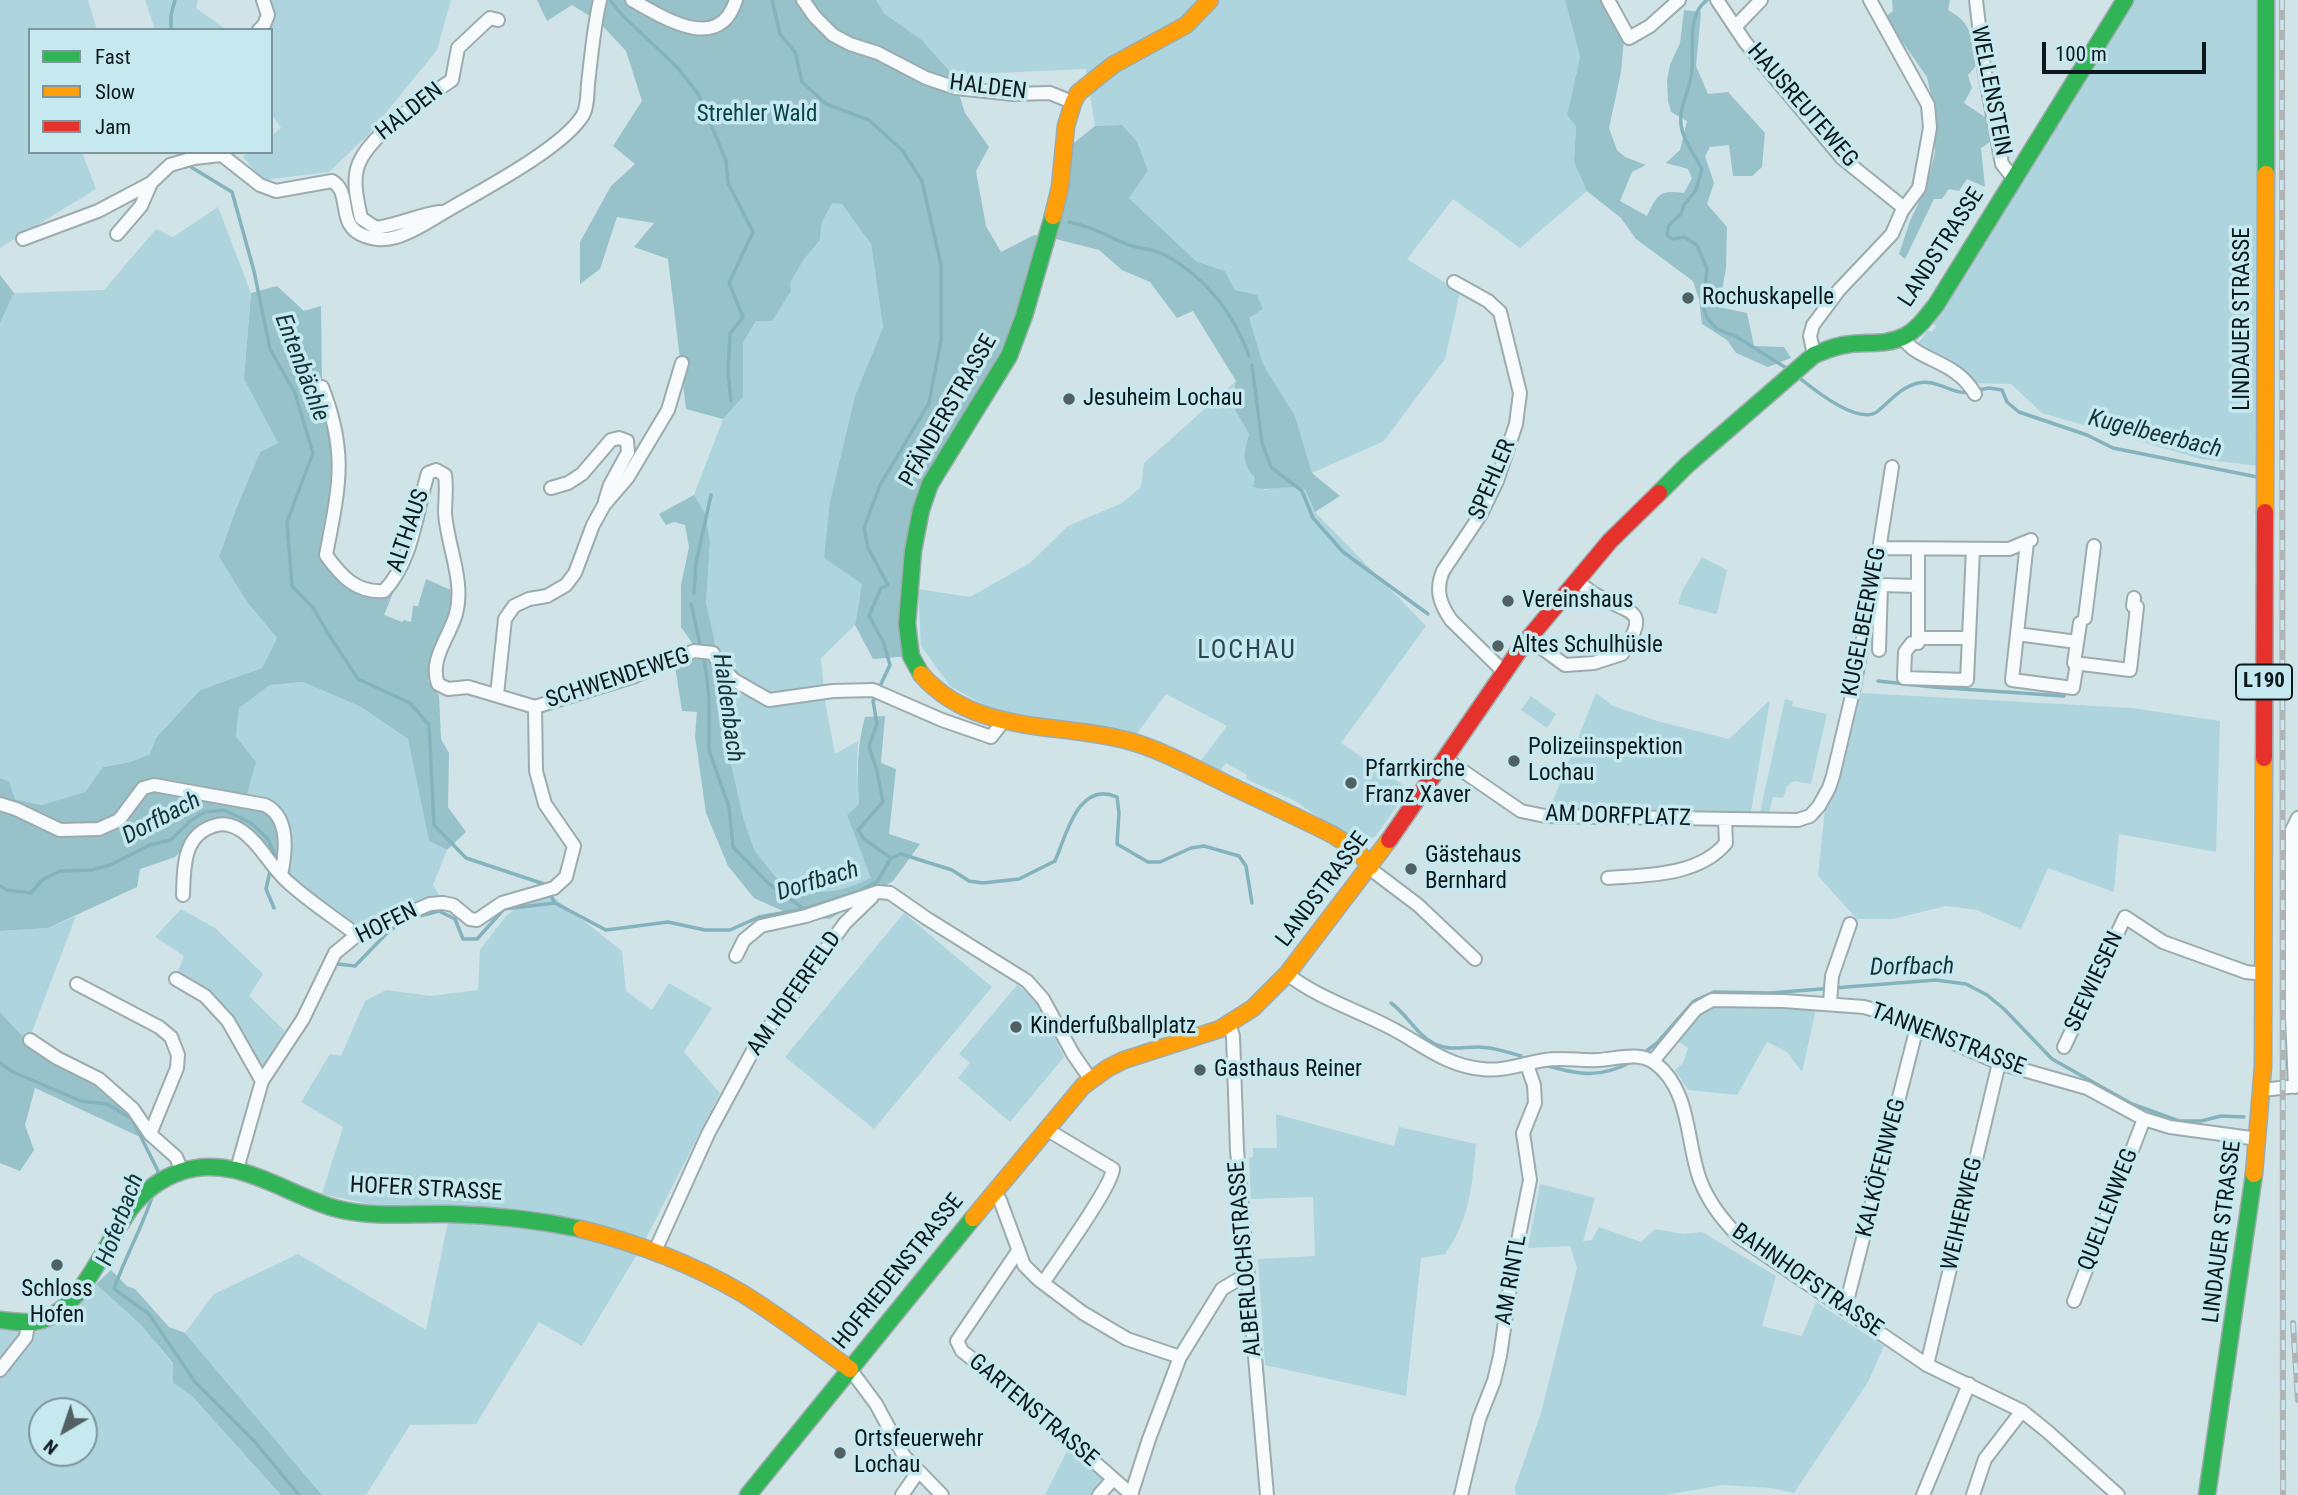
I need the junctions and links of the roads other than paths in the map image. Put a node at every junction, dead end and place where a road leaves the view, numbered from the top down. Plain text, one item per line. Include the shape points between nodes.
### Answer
1 (263, 0) edge
2 (600, 0) edge
3 (632, 0) edge
4 (736, 0) edge
5 (803, 0) edge
6 (1210, 0) edge
7 (1608, 0) edge
8 (1679, 0) edge
9 (1717, 0) edge
10 (1761, 0) edge
11 (1870, 0) edge
12 (1976, 0) edge
13 (2125, 0) edge
14 (2266, 0) edge
15 (498, 20) dead end
16 (1736, 26) junction
17 (262, 28) edge
18 (1072, 102) junction
19 (215, 154) edge
20 (221, 154) edge
21 (2014, 179) junction
22 (151, 183) junction
23 (1904, 208) junction
24 (447, 211) junction
25 (117, 234) dead end
26 (23, 239) dead end
27 (1454, 282) dead end
28 (1903, 338) junction
29 (1815, 355) junction
30 (682, 363) dead end
31 (322, 387) dead end
32 (1972, 389) dead end
33 (1892, 467) dead end
34 (551, 488) dead end
35 (604, 505) junction
36 (2094, 545) dead end
37 (1880, 548) junction
38 (1918, 549) junction
39 (1973, 550) junction
40 (1576, 580) junction
41 (1917, 586) junction
42 (2134, 598) dead end
43 (2017, 634) junction
44 (1528, 638) junction
45 (1918, 638) junction
46 (1968, 638) junction
47 (2077, 642) junction
48 (1872, 650) junction
49 (1906, 650) junction
50 (2077, 663) junction
51 (1504, 672) junction
52 (497, 695) junction
53 (535, 707) junction
54 (1002, 723) junction
55 (1444, 758) junction
56 (1833, 776) joint
57 (0, 804) edge
58 (2298, 818) edge
59 (1725, 820) junction
60 (1371, 866) junction
61 (275, 868) junction
62 (1608, 878) dead end
63 (877, 892) junction
64 (183, 895) dead end
65 (1850, 924) dead end
66 (357, 935) junction
67 (736, 956) dead end
68 (1475, 959) dead end
69 (1287, 974) junction
70 (2264, 974) junction
71 (176, 978) dead end
72 (77, 984) dead end
73 (1831, 994) junction
74 (1229, 1024) junction
75 (1917, 1027) junction
76 (30, 1040) dead end
77 (2064, 1047) dead end
78 (1159, 1049) joint
79 (1653, 1061) junction
80 (1999, 1063) junction
81 (1527, 1065) junction
82 (1091, 1080) junction
83 (262, 1081) junction
84 (2296, 1087) edge
85 (2262, 1090) junction
86 (2144, 1119) junction
87 (1046, 1129) junction
88 (150, 1134) junction
89 (2258, 1139) junction
90 (237, 1169) junction
91 (182, 1171) junction
92 (992, 1193) junction
93 (655, 1251) junction
94 (1018, 1251) junction
95 (1248, 1277) junction
96 (1044, 1283) junction
97 (2074, 1301) dead end
98 (1845, 1309) junction
99 (0, 1320) edge
100 (28, 1323) junction
101 (1180, 1357) junction
102 (1927, 1365) junction
103 (850, 1369) junction
104 (0, 1370) edge
105 (1969, 1384) junction
106 (2022, 1411) junction
107 (918, 1472) junction
108 (1113, 1479) junction
109 (748, 1495) edge
110 (902, 1495) edge
111 (942, 1495) edge
112 (1099, 1495) edge
113 (1132, 1495) edge
114 (1267, 1495) edge
115 (1461, 1495) edge
116 (1923, 1495) edge
117 (1973, 1495) edge
118 (2118, 1495) edge
119 (2207, 1495) edge

1 - 17 street via 268,15
2 - 24 street, HALDEN via 584,114 544,151
3 - 4 street via 669,20 708,29 727,19
5 - 18 street, HALDEN via 833,35 926,78 956,88 1050,93
6 - 18 main road via 1186,25 1086,84
7 - 8 street via 1629,38
9 - 16 street, HAUSREUTEWEG
10 - 16 street, HAUSREUTEWEG
11 - 23 street via 1930,113 1922,183
12 - 21 street, WELLENSTEIN via 2002,164
13 - 21 main road, LANDSTRASSE
14 - 70 main road, LINDAUER STRASSE / L190
15 - 24 street, HALDEN via 490,18 458,48 452,80 370,143 356,169 361,218 376,228
16 - 23 street, HAUSREUTEWEG via 1842,158
18 - 54 main road, PFÄNDERSTRASSE via 1060,187 1018,335 930,484 916,527 907,628 911,656 930,684 950,700
19 - 22 street, HALDEN via 170,165
20 - 24 street, HALDEN via 260,185 276,191 315,182 336,183 349,225 368,237 400,236
21 - 28 main road, LANDSTRASSE via 1929,315
22 - 25 street, HALDEN via 141,206
22 - 26 street, HALDEN via 99,211
23 - 29 street via 1892,234 1813,325 1810,336
27 - 51 street, SPEHLER via 1500,312 1520,393 1516,424 1497,481 1482,514 1443,571 1439,595 1451,620
28 - 29 main road, LANDSTRASSE via 1838,344
28 - 32 street via 1909,346 1957,372
29 - 40 main road, LANDSTRASSE via 1687,465
30 - 35 street via 668,410 628,477
31 - 52 street, ALTHAUS via 334,417 339,449 339,485 326,555 351,584 384,591 399,571 428,473 436,470 444,475 457,613 434,673 438,684 448,689 468,687
33 - 37 street, KUGELBEERWEG
34 - 35 street via 582,474 611,440 619,438 627,441 628,452
35 - 52 street via 566,585 514,606 505,619
36 - 47 street
37 - 38 street
37 - 48 street, KUGELBEERWEG
38 - 39 street
38 - 41 street
39 - 43 street via 2009,549 2031,540
39 - 46 street
40 - 44 main road, LANDSTRASSE
40 - 44 street via 1635,614 1632,635 1622,653 1594,663 1565,665
41 - 45 street
41 - 48 street via 1881,585
42 - 50 street via 2130,670
43 - 47 street
43 - 50 street via 2012,680 2073,688
44 - 51 main road, LANDSTRASSE
45 - 46 street
45 - 49 street via 1918,643
46 - 49 street via 1967,680 1904,678
47 - 50 street
48 - 49 street
48 - 56 street, KUGELBEERWEG
51 - 55 main road, LANDSTRASSE
52 - 53 street, ALTHAUS
53 - 54 street, SCHWENDEWEG via 635,676 694,651 713,653 734,680 769,700 833,691 877,692 991,737
53 - 66 street, HOFEN via 536,771 545,804 574,846 566,877 548,891 502,903 477,919 443,902
54 - 60 main road, PFÄNDERSTRASSE via 1119,739 1155,750 1322,830 1360,853
55 - 59 street, AM DORFPLATZ via 1521,811 1545,816
55 - 60 main road, LANDSTRASSE
56 - 59 street, AM DORFPLATZ via 1819,806 1798,821
57 - 61 street via 60,830 99,829 119,820 143,788 154,785 265,805 277,813 282,826 285,858
58 - 84 street via 2292,830
59 - 62 street, AM DORFPLATZ via 1726,843 1703,862
60 - 68 street
60 - 69 main road, LANDSTRASSE
61 - 64 street via 243,831 222,823 191,841 184,862
61 - 66 street
63 - 67 street, AM HOFERFELD via 761,926 744,940
63 - 82 street via 890,893 1027,981 1043,999
63 - 93 street, AM HOFERFELD via 845,923 755,1045
65 - 73 street via 1832,976
66 - 83 street, HOFEN via 335,953 303,1019
69 - 74 main road, LANDSTRASSE
69 - 81 street via 1443,1060 1483,1070
70 - 77 street, SEEWIESEN via 2246,972 2163,942 2124,917
70 - 85 main road, LINDAUER STRASSE / L190
71 - 83 street via 205,996 228,1021
72 - 88 street via 159,1027 171,1038 178,1055 177,1068
73 - 75 street, TANNENSTRASSE
73 - 79 street, TANNENSTRASSE via 1712,1000 1696,1009
74 - 78 main road, LANDSTRASSE
74 - 95 street, ALBERLOCHSTRASSE
75 - 80 street, TANNENSTRASSE
75 - 98 street, KALKÖFENWEG
76 - 88 street via 99,1079 133,1109
78 - 82 main road, HOFRIEDENSTRASSE via 1124,1060
79 - 81 street via 1567,1058
79 - 98 street, BAHNHOFSTRASSE via 1678,1093 1699,1178 1716,1212 1739,1237
80 - 86 street, TANNENSTRASSE via 2087,1088
80 - 102 street, WEIHERWEG
81 - 115 street, AM RINTL via 1535,1103 1523,1133 1530,1180 1500,1356
82 - 87 main road, HOFRIEDENSTRASSE
83 - 90 street, HOFEN
84 - 85 street
85 - 89 main road, LINDAUER STRASSE / L190
86 - 89 street, TANNENSTRASSE
86 - 97 street, QUELLENWEG
87 - 92 main road, HOFRIEDENSTRASSE
87 - 96 street via 1113,1169 1113,1174
88 - 91 street via 176,1157
89 - 119 main road, LINDAUER STRASSE / L190
90 - 91 main road, HOFER STRASSE
90 - 93 main road, HOFER STRASSE via 310,1200 359,1213 525,1219 573,1227
91 - 100 main road, HOFER STRASSE via 153,1186 129,1208 72,1301 57,1314
92 - 94 street via 1000,1199
92 - 103 main road, HOFRIEDENSTRASSE
93 - 103 main road, HOFER STRASSE via 743,1294
94 - 96 street via 1024,1265
94 - 108 street, GARTENSTRASSE via 957,1341 962,1351
95 - 101 street via 1222,1289
95 - 114 street, ALBERLOCHSTRASSE
96 - 101 street via 1127,1339
98 - 102 street, BAHNHOFSTRASSE
99 - 100 main road, HOFER STRASSE
100 - 104 street via 26,1337
101 - 113 street
102 - 105 street, BAHNHOFSTRASSE
103 - 107 street
103 - 109 main road, HOFRIEDENSTRASSE
105 - 106 street, BAHNHOFSTRASSE
105 - 116 street
106 - 117 street via 1985,1459
106 - 118 street, BAHNHOFSTRASSE
107 - 110 street
107 - 111 street
108 - 112 street
108 - 113 street, GARTENSTRASSE

